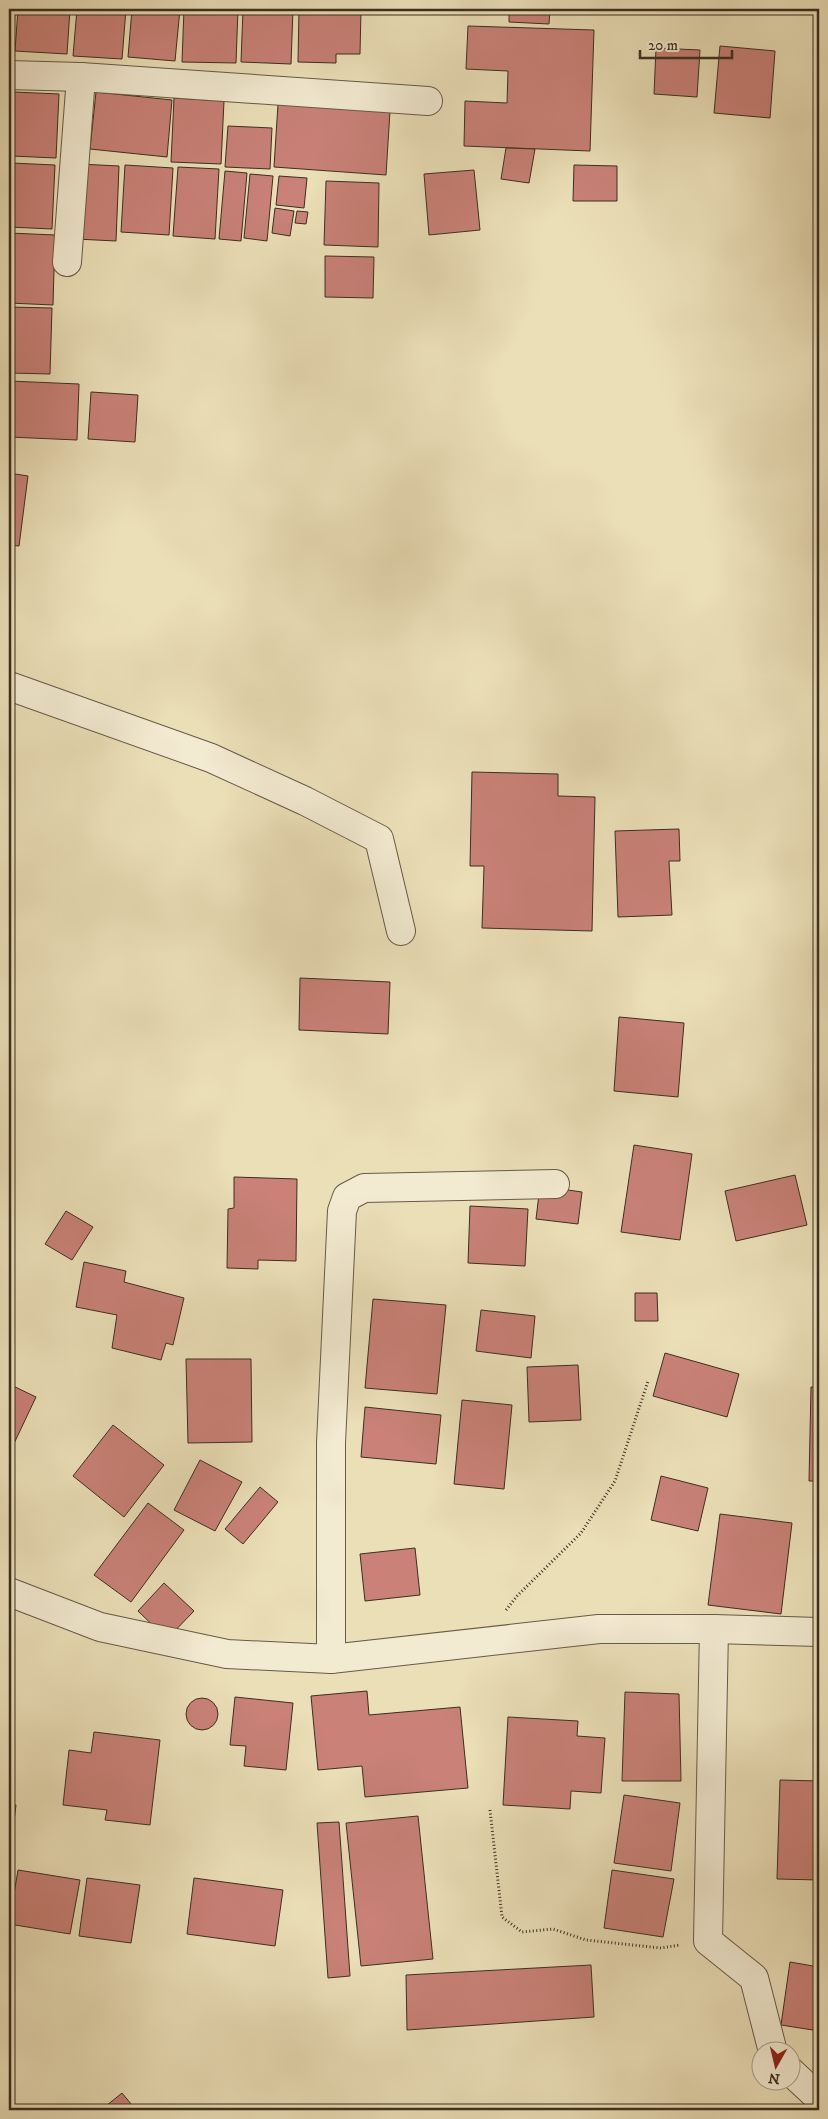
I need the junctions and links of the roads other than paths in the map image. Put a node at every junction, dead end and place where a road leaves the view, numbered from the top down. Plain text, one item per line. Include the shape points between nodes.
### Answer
1 (9, 75) edge
2 (81, 78) junction
3 (428, 101) dead end
4 (67, 262) dead end
5 (9, 686) edge
6 (401, 931) dead end
7 (555, 1184) dead end
8 (9, 1592) edge
9 (714, 1629) junction
10 (819, 1632) edge
11 (330, 1659) junction
12 (770, 2042) edge
13 (800, 2080) edge
14 (819, 2098) edge

1 - 2 street
2 - 3 street
2 - 4 street
5 - 6 street via 211,758 380,838
7 - 11 street via 364,1188 347,1198 342,1211 331,1443
8 - 11 street via 100,1627 187,1646 226,1654
9 - 10 street
9 - 11 street via 599,1629
9 - 12 street via 708,1941 754,1978
13 - 14 street

